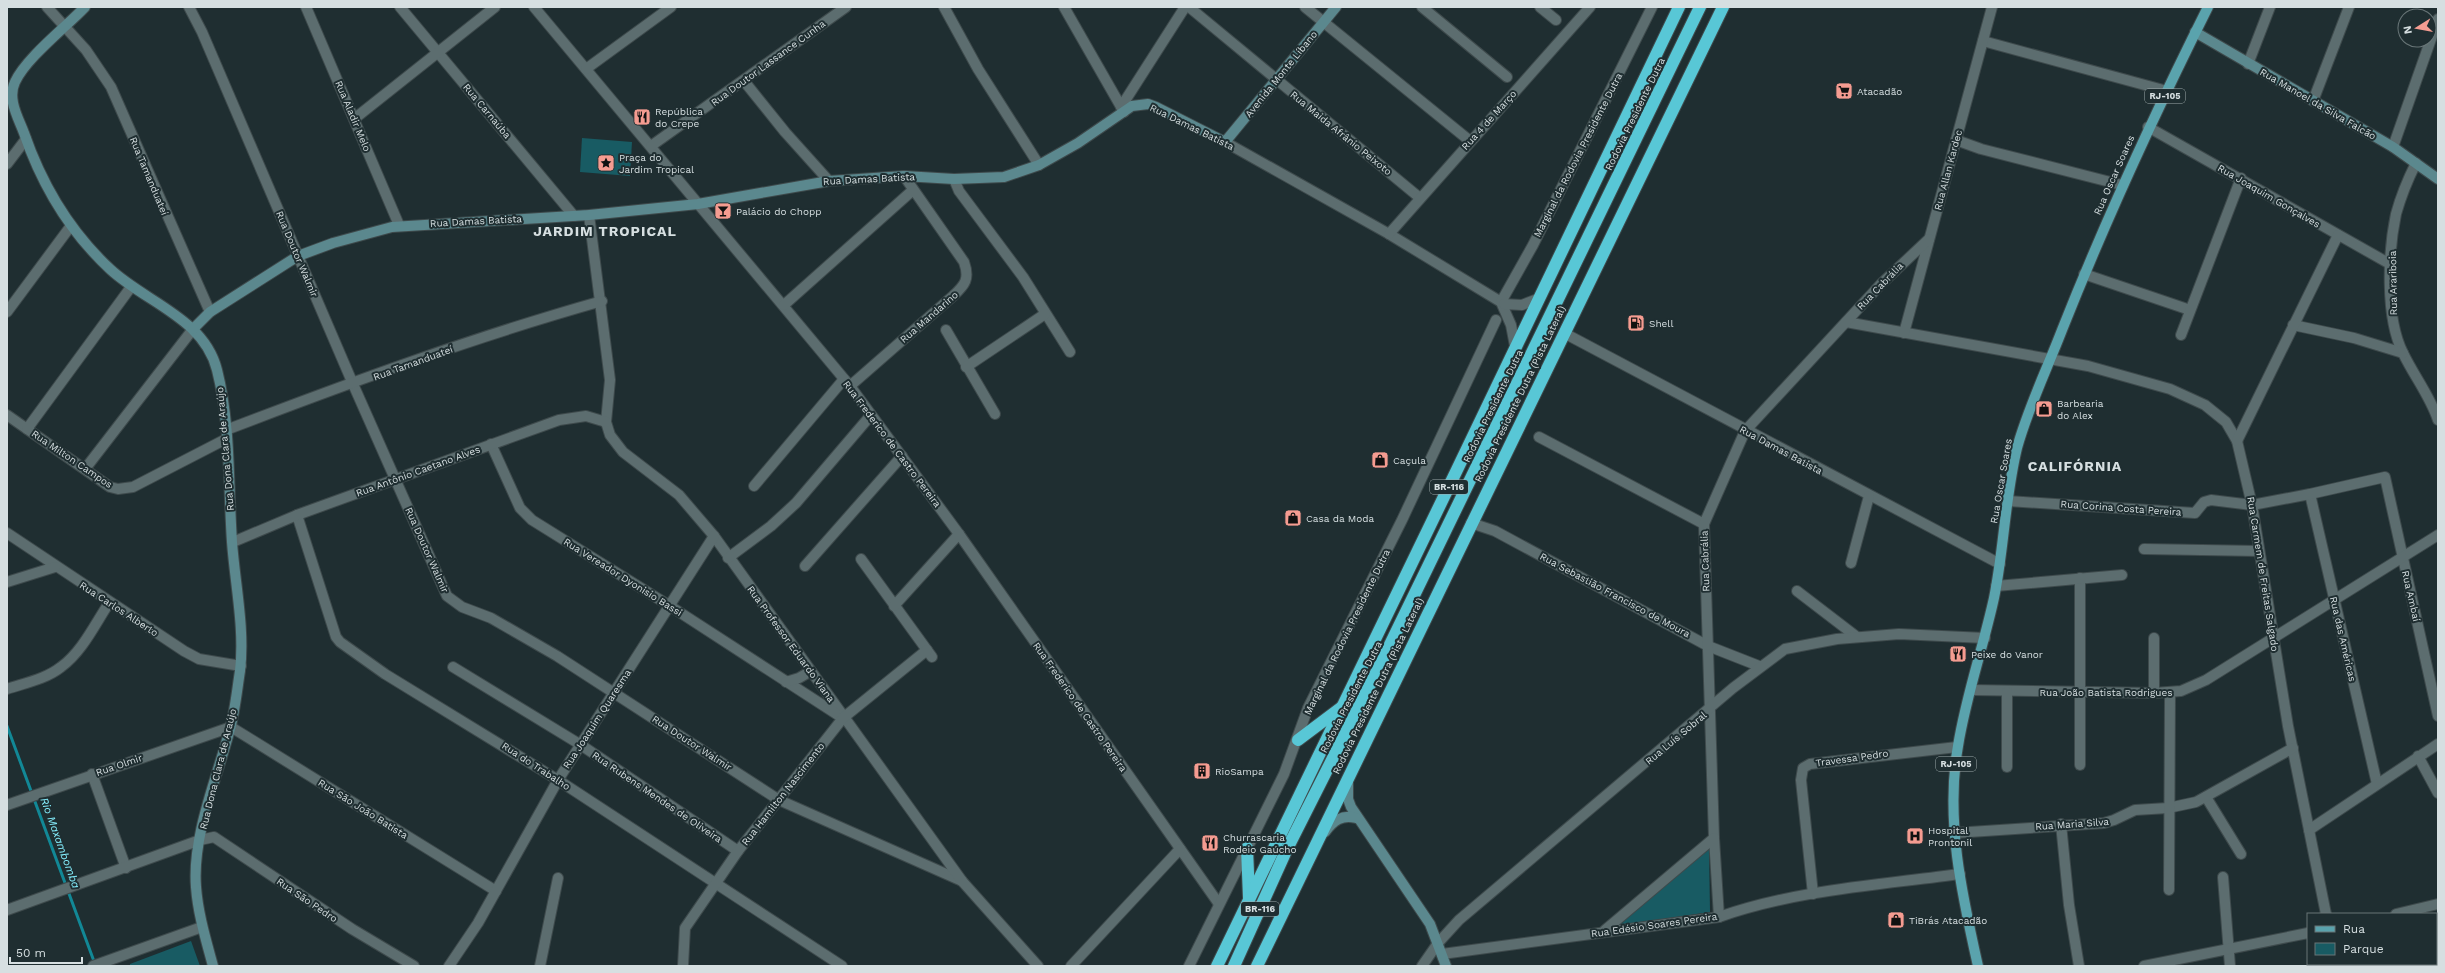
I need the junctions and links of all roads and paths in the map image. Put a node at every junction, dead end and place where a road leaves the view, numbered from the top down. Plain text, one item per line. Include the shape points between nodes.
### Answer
1 (48, 7) edge
2 (85, 7) edge
3 (189, 7) edge
4 (306, 7) edge
5 (400, 7) edge
6 (495, 7) edge
7 (534, 7) edge
8 (671, 7) edge
9 (846, 7) edge
10 (944, 7) edge
11 (1064, 7) edge
12 (1185, 7) edge
13 (1189, 7) edge
14 (1305, 7) edge
15 (1336, 7) edge
16 (1422, 7) edge
17 (1540, 7) edge
18 (1590, 7) edge
19 (1652, 7) edge
20 (1678, 7) edge
21 (1700, 7) edge
22 (1723, 7) edge
23 (1992, 7) edge
24 (2208, 7) edge
25 (2270, 7) edge
26 (2349, 7) edge
27 (1556, 20) dead end
28 (1324, 22) junction
29 (65, 28) junction
30 (2195, 32) junction
31 (1983, 41) junction
32 (2433, 48) edge
33 (438, 52) junction
34 (2248, 64) junction
35 (586, 69) junction
36 (1507, 77) dead end
37 (744, 81) junction
38 (1276, 81) junction
39 (2167, 91) junction
40 (9, 97) edge
41 (2313, 101) junction
42 (1123, 110) junction
43 (354, 119) junction
44 (2148, 128) junction
45 (26, 139) junction
46 (1956, 140) junction
47 (1470, 141) junction
48 (1225, 142) junction
49 (651, 146) junction
50 (2393, 147) junction
51 (2416, 162) junction
52 (7, 164) edge
53 (1038, 165) junction
54 (904, 176) junction
55 (2241, 178) junction
56 (954, 179) junction
57 (2438, 179) edge
58 (829, 181) junction
59 (2122, 185) junction
60 (913, 190) junction
61 (1420, 198) junction
62 (698, 204) junction
63 (589, 215) junction
64 (574, 216) junction
65 (399, 225) junction
66 (70, 227) junction
67 (1389, 234) junction
68 (2338, 235) junction
69 (1929, 239) junction
70 (298, 256) junction
71 (2390, 264) junction
72 (2084, 274) junction
73 (131, 287) junction
74 (1540, 298) junction
75 (602, 301) junction
76 (1502, 303) junction
77 (784, 305) junction
78 (2190, 310) junction
79 (7, 312) edge
80 (210, 312) junction
81 (1045, 314) junction
82 (1496, 320) dead end
83 (1846, 322) junction
84 (2293, 325) junction
85 (193, 329) junction
86 (946, 330) dead end
87 (1564, 333) junction
88 (1904, 333) junction
89 (2180, 335) dead end
90 (1514, 346) junction
91 (1070, 352) dead end
92 (2403, 353) junction
93 (2051, 358) junction
94 (966, 367) junction
95 (847, 383) junction
96 (353, 384) junction
97 (995, 414) dead end
98 (7, 415) edge
99 (871, 415) junction
100 (2438, 420) edge
101 (606, 422) junction
102 (28, 429) junction
103 (1745, 431) junction
104 (226, 434) junction
105 (1539, 437) dead end
106 (2237, 441) junction
107 (492, 444) junction
108 (902, 456) junction
109 (85, 469) junction
110 (396, 480) junction
111 (754, 486) dead end
112 (2310, 494) junction
113 (1869, 496) junction
114 (2008, 502) junction
115 (2252, 505) junction
116 (297, 515) junction
117 (1471, 523) junction
118 (1704, 524) junction
119 (7, 533) edge
120 (959, 534) junction
121 (2438, 535) edge
122 (714, 536) junction
123 (232, 542) junction
124 (2144, 549) dead end
125 (2259, 551) junction
126 (728, 558) junction
127 (2403, 558) junction
128 (861, 559) dead end
129 (1851, 563) dead end
130 (2000, 564) junction
131 (805, 566) dead end
132 (55, 567) junction
133 (2122, 575) dead end
134 (2080, 578) junction
135 (7, 582) edge
136 (1996, 586) junction
137 (1797, 591) dead end
138 (2334, 600) junction
139 (109, 603) junction
140 (670, 606) junction
141 (894, 606) junction
142 (1857, 637) junction
143 (2273, 637) junction
144 (1985, 638) junction
145 (2154, 638) dead end
146 (1708, 646) junction
147 (240, 666) junction
148 (1759, 666) junction
149 (454, 667) dead end
150 (811, 671) junction
151 (786, 682) junction
152 (7, 689) edge
153 (1971, 690) junction
154 (615, 692) junction
155 (2007, 692) junction
156 (2080, 692) junction
157 (2154, 693) junction
158 (2170, 693) junction
159 (1343, 706) junction
160 (1711, 708) junction
161 (2438, 716) edge
162 (843, 718) junction
163 (231, 727) junction
164 (1298, 740) junction
165 (2438, 744) edge
166 (580, 745) junction
167 (1957, 747) junction
168 (2293, 748) junction
169 (2418, 756) junction
170 (2080, 765) dead end
171 (2007, 767) dead end
172 (92, 774) junction
173 (1348, 777) junction
174 (558, 780) junction
175 (2377, 784) junction
176 (2438, 793) edge
177 (2206, 797) junction
178 (779, 800) junction
179 (7, 805) edge
180 (2168, 808) junction
181 (1356, 818) junction
182 (2060, 824) junction
183 (2309, 830) junction
184 (1954, 833) junction
185 (1714, 838) junction
186 (200, 840) junction
187 (1317, 841) junction
188 (1247, 848) junction
189 (1180, 849) junction
190 (738, 851) junction
191 (2241, 854) dead end
192 (126, 868) junction
193 (1960, 874) junction
194 (2223, 877) dead end
195 (558, 878) dead end
196 (962, 881) junction
197 (715, 884) junction
198 (2169, 890) dead end
199 (496, 891) junction
200 (1813, 894) junction
201 (1249, 900) junction
202 (1219, 904) junction
203 (2438, 904) edge
204 (7, 910) edge
205 (2326, 913) edge
206 (2400, 913) edge
207 (1719, 916) junction
208 (202, 927) junction
209 (1605, 930) junction
210 (2307, 933) edge
211 (1438, 943) junction
212 (2228, 948) junction
213 (1442, 954) junction
214 (96, 965) edge
215 (213, 966) edge
216 (414, 966) edge
217 (449, 966) edge
218 (540, 966) edge
219 (683, 966) edge
220 (842, 966) edge
221 (1038, 966) edge
222 (1071, 966) edge
223 (1189, 966) edge
224 (1217, 966) edge
225 (1234, 966) edge
226 (1257, 966) edge
227 (1422, 966) edge
228 (1446, 966) edge
229 (1978, 966) edge
230 (2079, 966) edge
231 (2144, 966) edge
232 (2230, 966) edge

1 - 29 street, Rua Tamanduateí
2 - 29 street, Rua Dona Clara de Araújo
3 - 70 street, Rua Doutor Walmir
4 - 43 street, Rua Aladir Melo
5 - 33 street, Rua Carnaúba
6 - 33 street
7 - 35 street, Rua Frederico de Castro Pereira
8 - 35 street
9 - 37 street, Rua Doutor Lassance Cunha
10 - 53 street via 978,69
11 - 42 street
12 - 42 street
13 - 38 street, Rua Maida Afrânio Peixoto
14 - 28 street
15 - 28 street, Avenida Monte Líbano
16 - 36 street
17 - 27 street
18 - 47 street, Rua 4 de Março
19 - 76 street, Marginal da Rodovia Presidente Dutra
20 - 74 highway, Rodovia Presidente Dutra / BR-116
21 - 225 highway, Rodovia Presidente Dutra / BR-116 via 1385,656 1286,851
22 - 87 highway, Rodovia Presidente Dutra (Pista Lateral) / BR-116
23 - 31 street, Rua Allan Kardec
24 - 30 main road, Rua Oscar Soares / RJ-105
25 - 34 street
26 - 41 street
28 - 38 street, Avenida Monte Líbano
28 - 47 street
29 - 40 street, Rua Dona Clara de Araújo via 27,65
29 - 80 street, Rua Tamanduateí via 90,54 111,87
30 - 34 street, Rua Manoel da Silva Falcão
30 - 39 main road, Rua Oscar Soares / RJ-105
31 - 39 street
31 - 46 street, Rua Allan Kardec
32 - 50 street
33 - 43 street
33 - 64 street, Rua Carnaúba
34 - 41 street, Rua Manoel da Silva Falcão
35 - 49 street, Rua Frederico de Castro Pereira
37 - 49 street, Rua Doutor Lassance Cunha
37 - 58 street
38 - 48 street, Avenida Monte Líbano
38 - 61 street, Rua Maida Afrânio Peixoto
39 - 44 main road, Rua Oscar Soares / RJ-105
40 - 45 street, Rua Dona Clara de Araújo
41 - 50 street, Rua Manoel da Silva Falcão
42 - 48 street, Rua Damas Batista via 1148,104
42 - 53 street, Rua Damas Batista via 1078,143
43 - 65 street, Rua Aladir Melo
44 - 55 street, Rua Joaquim Gonçalves
44 - 59 main road, Rua Oscar Soares / RJ-105
45 - 52 street
45 - 66 street, Rua Dona Clara de Araújo via 57,207
46 - 59 street via 1981,149
46 - 69 street, Rua Allan Kardec
47 - 61 street, Rua 4 de Março
48 - 67 street, Rua Damas Batista
49 - 62 street, Rua Frederico de Castro Pereira
50 - 51 street, Rua Manoel da Silva Falcão
51 - 57 street, Rua Manoel da Silva Falcão
51 - 71 street, Rua Arariboia via 2397,213
53 - 56 street, Rua Damas Batista via 1004,177
54 - 56 street, Rua Damas Batista
54 - 58 street, Rua Damas Batista
54 - 60 street, Rua Mandarino
55 - 68 street, Rua Joaquim Gonçalves
55 - 78 street
56 - 81 street via 959,191 1024,277
58 - 62 street, Rua Damas Batista
59 - 72 main road, Rua Oscar Soares / RJ-105
60 - 77 street
60 - 95 street, Rua Mandarino via 964,262 968,278 964,286 953,296
61 - 67 street, Rua 4 de Março
62 - 63 street, Rua Damas Batista
62 - 77 street, Rua Frederico de Castro Pereira
63 - 64 street, Rua Damas Batista
63 - 75 street
64 - 65 street, Rua Damas Batista
65 - 70 street, Rua Damas Batista via 333,243
66 - 73 street, Rua Dona Clara de Araújo
66 - 79 street
67 - 76 street, Rua Damas Batista
68 - 71 street, Rua Joaquim Gonçalves
68 - 84 street
69 - 83 street, Rua Cabrália via 1881,284
69 - 88 street, Rua Allan Kardec
70 - 80 street, Rua Damas Batista
70 - 96 street, Rua Doutor Walmir
71 - 92 street, Rua Arariboia via 2392,314
72 - 78 street
72 - 93 main road, Rua Oscar Soares / RJ-105
73 - 85 street, Rua Dona Clara de Araújo
73 - 102 street
74 - 76 street via 1522,305
74 - 90 highway, Rodovia Presidente Dutra / BR-116
75 - 96 street, Rua Tamanduateí via 535,320
75 - 101 street via 610,380
76 - 90 street via 1511,325
77 - 95 street, Rua Frederico de Castro Pereira
78 - 89 street
80 - 85 street
81 - 91 street
81 - 94 street
82 - 164 street, Marginal da Rodovia Presidente Dutra via 1402,520 1308,708
83 - 88 street, Rua Carmem de Freitas Salgado
83 - 103 street, Rua Cabrália
84 - 92 street via 2354,338
84 - 106 street
85 - 104 street, Rua Dona Clara de Araújo via 212,353
85 - 109 street
86 - 94 street
87 - 103 street, Rua Damas Batista
87 - 117 highway, Rodovia Presidente Dutra (Pista Lateral) / BR-116
88 - 93 street, Rua Carmem de Freitas Salgado
90 - 159 highway, Rodovia Presidente Dutra / BR-116
92 - 100 street, Rua Arariboia via 2434,408
93 - 106 street, Rua Carmem de Freitas Salgado via 2088,366 2184,395 2221,416
93 - 114 main road, Rua Oscar Soares / RJ-105 via 2022,432
94 - 97 street
95 - 99 street, Rua Frederico de Castro Pereira
95 - 111 street, Rua Mandarino
96 - 104 street, Rua Tamanduateí
96 - 110 street, Rua Doutor Walmir
98 - 102 street, Rua Milton Campos
99 - 108 street, Rua Frederico de Castro Pereira
99 - 126 street via 796,503 771,526
101 - 107 street, Rua Antônio Caetano Alves via 586,416 559,420
101 - 122 street, Rua Professor Eduardo Viana via 610,435 623,452 679,495
102 - 109 street, Rua Milton Campos
103 - 113 street, Rua Damas Batista
103 - 118 street, Rua Cabrália
104 - 109 street, Rua Milton Campos via 125,489 110,487
104 - 123 street, Rua Dona Clara de Araújo
105 - 118 street
106 - 115 street, Rua Carmem de Freitas Salgado
107 - 110 street, Rua Antônio Caetano Alves
107 - 140 street, Rua Vereador Dyonisio Bassi via 525,515
108 - 120 street, Rua Frederico de Castro Pereira
108 - 131 street
110 - 116 street, Rua Antônio Caetano Alves
110 - 154 street, Rua Doutor Walmir via 447,596 462,607 491,618
112 - 115 street
112 - 127 street, Rua Ambaí via 2386,477
112 - 138 street, Rua das Américas
113 - 129 street
113 - 130 street, Rua Damas Batista
114 - 115 street, Rua Corina Costa Pereira via 2190,513 2198,512 2204,502 2211,500
114 - 130 main road, Rua Oscar Soares / RJ-105
115 - 125 street, Rua Carmem de Freitas Salgado
116 - 123 street, Rua Antônio Caetano Alves
116 - 174 street, Rua do Trabalho via 336,637 340,642 385,674
117 - 146 street, Rua Sebastião Francisco de Moura via 1495,531
117 - 173 highway, Rodovia Presidente Dutra (Pista Lateral) / BR-116
118 - 146 street, Rua Cabrália
119 - 132 street, Rua Carlos Alberto
120 - 141 street
120 - 189 street, Rua Frederico de Castro Pereira
121 - 127 street, Rua João Batista Rodrigues
122 - 126 street, Rua Professor Eduardo Viana
122 - 140 street, Rua Joaquim Quaresma
123 - 147 street, Rua Dona Clara de Araújo via 241,638
124 - 125 street
125 - 143 street, Rua Carmem de Freitas Salgado
126 - 150 street, Rua Professor Eduardo Viana
127 - 138 street, Rua João Batista Rodrigues
127 - 161 street, Rua Ambaí
128 - 141 street
130 - 136 main road, Rua Oscar Soares / RJ-105
132 - 135 street
132 - 139 street, Rua Carlos Alberto
133 - 134 street
134 - 136 street
134 - 156 street
136 - 144 main road, Rua Oscar Soares / RJ-105
137 - 142 street
138 - 143 street, Rua João Batista Rodrigues
138 - 175 street, Rua das Américas
139 - 147 street, Rua Carlos Alberto via 199,659
139 - 152 street via 72,657 61,668 46,676
140 - 151 street, Rua Vereador Dyonisio Bassi
140 - 154 street, Rua Joaquim Quaresma
141 - 162 street, Rua Hamilton Nascimento via 929,654
142 - 144 street, Rua Luís Sobral via 1928,634
142 - 148 street, Rua Luís Sobral via 1785,649
143 - 158 street, Rua João Batista Rodrigues via 2206,680
143 - 168 street, Rua Carmem de Freitas Salgado
144 - 153 main road, Rua Oscar Soares / RJ-105
145 - 157 street
146 - 148 street, Rua Sebastião Francisco de Moura
146 - 160 street, Rua Cabrália
147 - 163 street, Rua Dona Clara de Araújo
148 - 160 street, Rua Luís Sobral
149 - 166 street, Rua Rubens Mendes de Oliveira
150 - 151 street
150 - 162 street, Rua Professor Eduardo Viana
151 - 162 street, Rua Vereador Dyonisio Bassi
153 - 155 street, Rua João Batista Rodrigues
153 - 167 main road, Rua Oscar Soares / RJ-105
154 - 166 street, Rua Joaquim Quaresma
154 - 178 street, Rua Doutor Walmir
155 - 156 street, Rua João Batista Rodrigues
155 - 171 street
156 - 157 street, Rua João Batista Rodrigues
156 - 170 street
157 - 158 street, Rua João Batista Rodrigues
158 - 180 street
159 - 164 highway
159 - 201 highway, Rodovia Presidente Dutra / BR-116
160 - 185 street, Rua Cabrália
160 - 211 street, Rua Luís Sobral via 1459,920
162 - 178 street, Rua Hamilton Nascimento
162 - 196 street, Rua Professor Eduardo Viana
163 - 172 street, Rua Olmir
163 - 186 street, Rua Dona Clara de Araújo
163 - 199 street, Rua São João Batista
164 - 188 street, Marginal da Rodovia Presidente Dutra
165 - 169 street
166 - 174 street, Rua Joaquim Quaresma
166 - 190 street, Rua Rubens Mendes de Oliveira
167 - 184 main road, Rua Oscar Soares / RJ-105
167 - 200 street, Travessa Pedro via 1855,757 1810,764 1803,768 1801,780
168 - 177 street, Rua Maria Silva
168 - 183 street, Rua Carmem de Freitas Salgado
169 - 175 street
169 - 176 street
172 - 179 street, Rua Olmir
172 - 192 street
173 - 181 street via 1348,799
173 - 187 highway, Rodovia Presidente Dutra (Pista Lateral) / BR-116
174 - 197 street, Rua do Trabalho
174 - 199 street, Rua Joaquim Quaresma
175 - 183 street
177 - 180 street, Rua Maria Silva
177 - 191 street
178 - 190 street, Rua Hamilton Nascimento
178 - 196 street, Rua Doutor Walmir
180 - 182 street, Rua Maria Silva via 2135,810 2109,822
180 - 198 street
181 - 187 street via 1347,816 1337,819
181 - 211 street via 1430,924
182 - 184 street, Rua Maria Silva
182 - 230 street
183 - 205 street, Rua Carmem de Freitas Salgado
184 - 193 main road, Rua Oscar Soares / RJ-105
185 - 207 street, Rua Cabrália
185 - 209 street
186 - 192 street
186 - 208 street, Rua Dona Clara de Araújo via 196,885
186 - 216 street, Rua São Pedro via 214,837 352,929
187 - 226 highway, Rodovia Presidente Dutra (Pista Lateral) / BR-116
188 - 201 highway
188 - 202 street, Marginal da Rodovia Presidente Dutra
189 - 202 street, Rua Frederico de Castro Pereira
189 - 222 street
190 - 197 street, Rua Hamilton Nascimento
192 - 204 street
193 - 200 street, Rua Edésio Soares Pereira
193 - 229 main road, Rua Oscar Soares / RJ-105
194 - 212 street
195 - 218 street
196 - 221 street
197 - 219 street, Rua Hamilton Nascimento via 685,928
197 - 220 street, Rua do Trabalho
199 - 217 street, Rua Joaquim Quaresma
200 - 207 street, Rua Edésio Soares Pereira via 1751,906
201 - 224 highway, Rodovia Presidente Dutra / BR-116
202 - 223 street, Marginal da Rodovia Presidente Dutra
203 - 206 street
207 - 209 street, Rua Edésio Soares Pereira
208 - 214 street
208 - 215 street, Rua Dona Clara de Araújo
209 - 213 street, Rua Edésio Soares Pereira
210 - 212 street
211 - 213 street
211 - 227 street, Rua Luís Sobral
212 - 231 street
212 - 232 street
213 - 228 street

